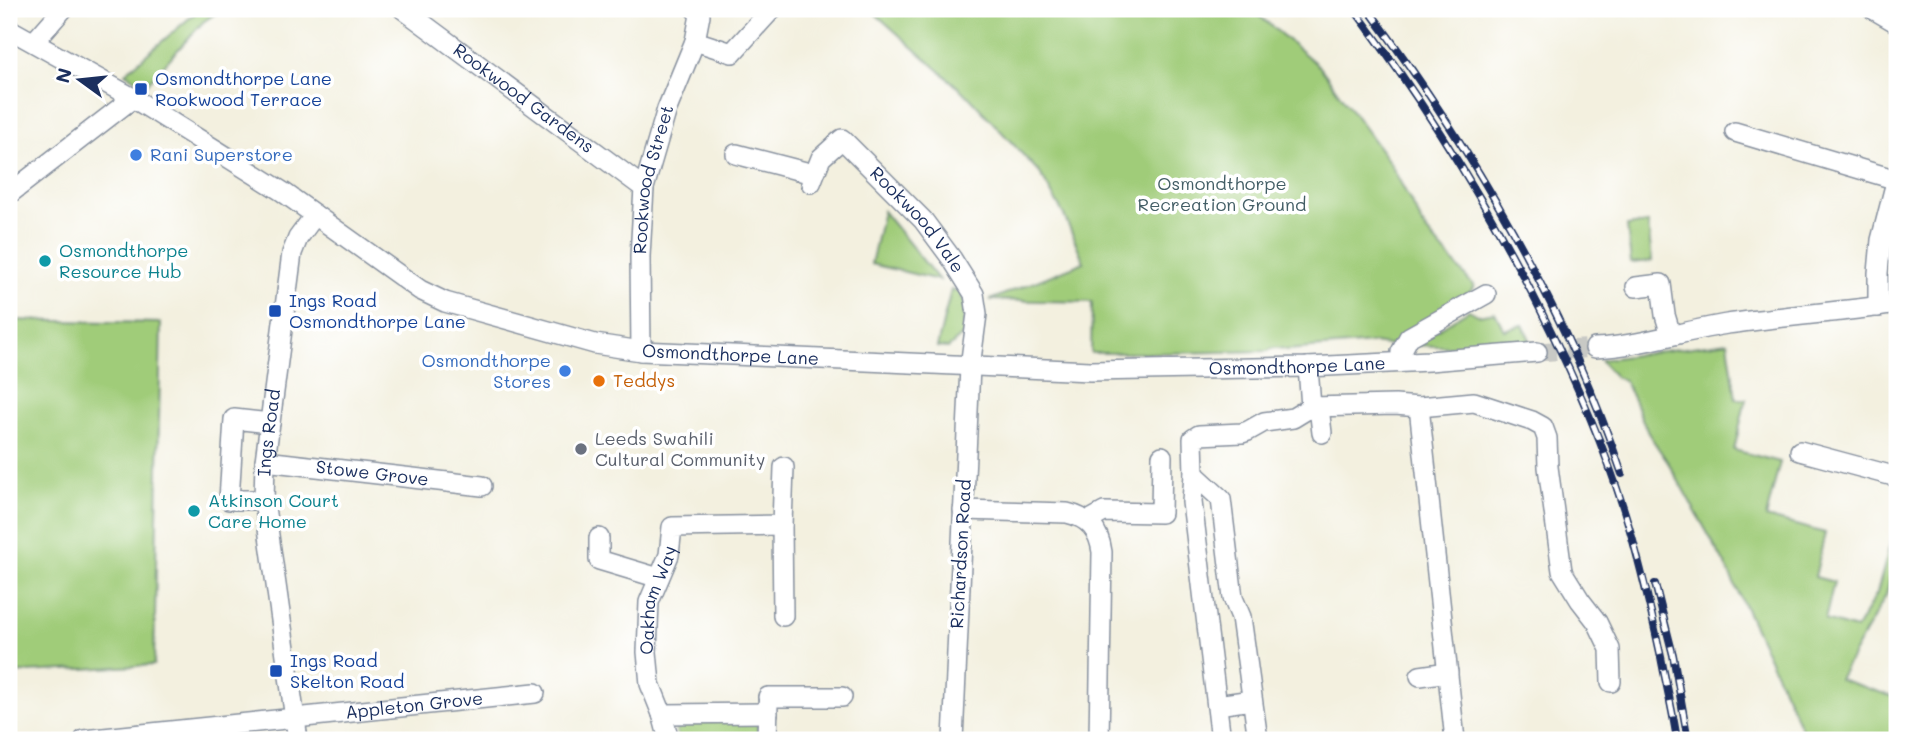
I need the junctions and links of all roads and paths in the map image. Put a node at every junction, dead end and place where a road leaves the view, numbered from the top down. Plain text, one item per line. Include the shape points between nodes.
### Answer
1 (63, 9) edge
2 (403, 9) edge
3 (772, 9) edge
4 (1873, 9) edge
5 (697, 12) edge
6 (1897, 23) edge
7 (9, 29) edge
8 (695, 41) junction
9 (34, 42) junction
10 (133, 98) junction
11 (1735, 132) dead end
12 (736, 154) dead end
13 (1897, 179) edge
14 (645, 188) junction
15 (9, 194) edge
16 (315, 215) junction
17 (1636, 287) dead end
18 (1486, 294) dead end
19 (1888, 305) edge
20 (1671, 335) junction
21 (1595, 348) tunnel mouth
22 (641, 351) junction
23 (1537, 352) tunnel mouth
24 (1401, 362) junction
25 (970, 367) junction
26 (1308, 367) junction
27 (1315, 407) junction
28 (1419, 407) junction
29 (270, 423) junction
30 (1322, 433) dead end
31 (1800, 451) dead end
32 (1162, 456) dead end
33 (265, 461) junction
34 (784, 467) dead end
35 (1194, 474) junction
36 (1897, 477) edge
37 (482, 486) dead end
38 (264, 500) junction
39 (963, 510) junction
40 (1088, 521) junction
41 (782, 524) junction
42 (599, 538) dead end
43 (659, 578) junction
44 (1237, 605) junction
45 (1205, 609) junction
46 (783, 616) dead end
47 (1448, 672) junction
48 (1420, 676) dead end
49 (1611, 682) dead end
50 (535, 693) dead end
51 (842, 697) dead end
52 (768, 698) junction
53 (1252, 700) junction
54 (1217, 705) junction
55 (662, 714) junction
56 (295, 717) junction
57 (84, 740) edge
58 (298, 740) edge
59 (668, 740) edge
60 (767, 740) edge
61 (953, 740) edge
62 (1099, 740) edge
63 (1221, 740) edge
64 (1258, 740) edge
65 (1455, 740) edge

1 - 9 street
2 - 14 street, Rookwood Gardens
3 - 8 street via 732,52
4 - 6 street
5 - 8 street, Rookwood Street
7 - 9 street, Osmondthorpe Lane
8 - 14 street, Rookwood Street via 667,108
9 - 10 street, Osmondthorpe Lane
10 - 15 street
10 - 16 street, Osmondthorpe Lane
11 - 13 street
12 - 25 street, Rookwood Vale via 812,179 821,158 842,139 923,220 974,294 977,314
13 - 19 street via 1881,240 1878,273
14 - 22 street, Rookwood Street
16 - 22 street, Osmondthorpe Lane via 420,290 445,302 595,344
16 - 29 street, Ings Road via 292,253
17 - 20 street via 1661,284
18 - 24 street via 1409,337
19 - 20 street
20 - 21 street
22 - 25 street, Osmondthorpe Lane
23 - 24 street, Osmondthorpe Lane
24 - 26 street, Osmondthorpe Lane
25 - 26 street, Osmondthorpe Lane via 1090,371
25 - 39 street, Richardson Road
26 - 27 street
27 - 28 street
27 - 30 street
27 - 35 street via 1248,431 1199,435 1193,439
28 - 47 street
28 - 49 street via 1474,401 1543,427 1562,571 1610,649
29 - 33 street, Ings Road
29 - 38 street via 234,419 229,500
31 - 36 street via 1839,470
32 - 40 street via 1161,513 1104,512
33 - 37 street, Stowe Grove
33 - 38 street, Ings Road
34 - 41 street
35 - 44 street via 1221,499
35 - 45 street via 1192,502
38 - 56 street, Ings Road
39 - 40 street via 1067,513
39 - 61 street, Richardson Road
40 - 62 street via 1096,530 1102,552
41 - 43 street, Oakham Way via 671,527 669,555
41 - 46 street
42 - 43 street via 599,560
43 - 55 street, Oakham Way via 649,601 647,652 650,684
44 - 45 street
44 - 53 street
45 - 54 street
47 - 48 street
47 - 65 street
50 - 56 street, Appleton Grove
51 - 52 street
52 - 55 street
52 - 60 street
53 - 54 street
53 - 64 street
54 - 63 street
55 - 59 street, Oakham Way
56 - 57 street, Appleton Grove
56 - 58 street, Ings Road

